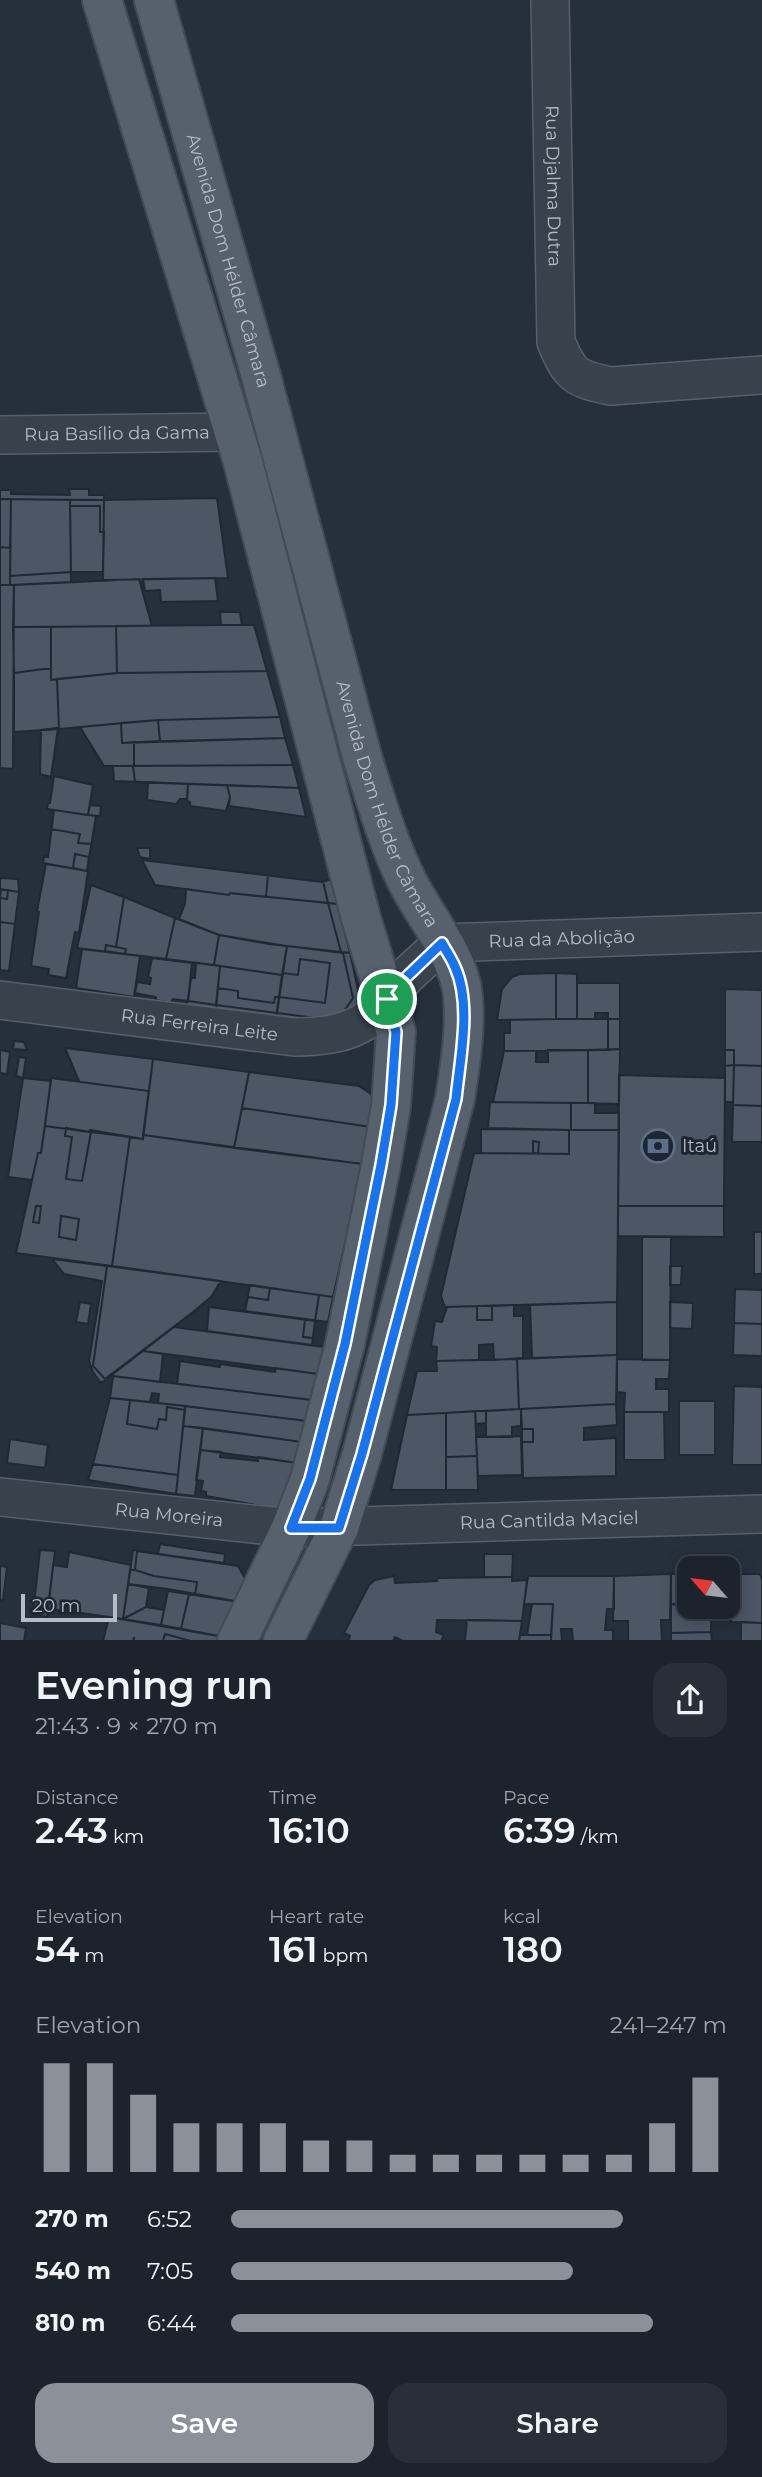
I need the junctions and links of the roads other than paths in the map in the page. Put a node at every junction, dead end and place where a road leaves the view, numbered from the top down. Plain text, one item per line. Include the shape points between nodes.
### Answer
1 (102, 0) edge
2 (154, 0) edge
3 (550, 0) edge
4 (762, 375) edge
5 (234, 432) junction
6 (0, 435) edge
7 (762, 932) edge
8 (442, 943) junction
9 (387, 999) junction
10 (0, 1000) edge
11 (0, 1497) edge
12 (762, 1514) edge
13 (291, 1528) junction
14 (339, 1528) junction
15 (237, 1640) edge
16 (283, 1640) edge

1 - 5 main road
2 - 8 main road, Avenida Dom Hélder Câmara via 363,760 406,880
3 - 4 street, Rua Djalma Dutra via 556,342 567,368 586,381 611,386
5 - 6 street, Rua Basílio da Gama
5 - 9 main road via 361,918
7 - 8 street, Rua da Abolição
8 - 9 street
8 - 14 main road, Avenida Dom Hélder Câmara via 463,996 456,1099
9 - 10 street, Rua Ferreira Leite via 360,1024 320,1037
9 - 13 main road via 396,1032 381,1165 345,1344 310,1479
11 - 13 street, Rua Moreira
12 - 14 street, Rua Cantilda Maciel
13 - 14 street, Rua Moreira
13 - 15 main road
14 - 16 main road, Avenida Dom Hélder Câmara

